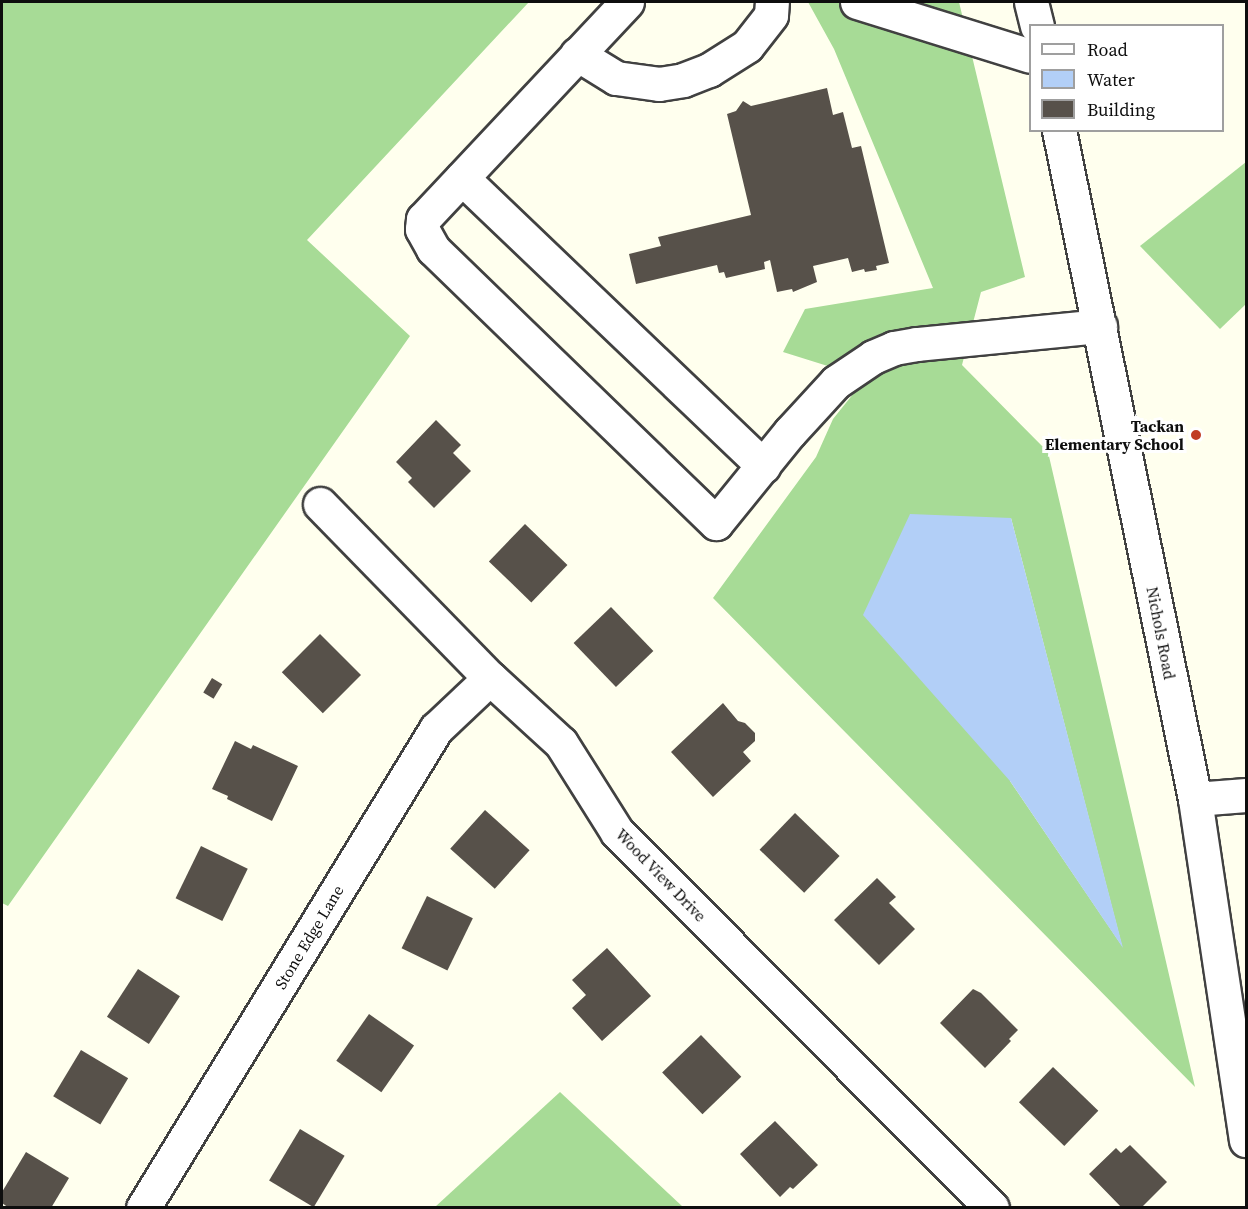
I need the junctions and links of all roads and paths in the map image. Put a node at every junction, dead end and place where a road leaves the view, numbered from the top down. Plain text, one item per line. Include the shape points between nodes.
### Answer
1 (627, 2) edge
2 (772, 2) edge
3 (857, 2) edge
4 (1031, 2) edge
5 (1036, 24) edge
6 (577, 54) junction
7 (1029, 56) edge
8 (1059, 132) edge
9 (462, 178) junction
10 (1101, 326) junction
11 (763, 466) junction
12 (320, 504) dead end
13 (490, 678) junction
14 (1246, 795) edge
15 (1195, 799) junction
16 (1243, 1097) edge
17 (1246, 1140) edge
18 (143, 1208) edge
19 (992, 1208) edge

1 - 6 street
2 - 6 street via 771,15 747,46 709,70 683,80 659,84 616,78
3 - 7 street
4 - 5 street
6 - 9 street
8 - 10 street, Nichols Road
9 - 11 street
9 - 11 street via 423,219 424,238 716,523
10 - 11 street via 992,334 894,348 836,382
10 - 15 street, Nichols Road
12 - 13 street, Wood View Drive
13 - 18 street, Stone Edge Lane via 436,729
13 - 19 street, Wood View Drive via 561,743 617,832
14 - 15 street
15 - 16 street, Nichols Road
16 - 17 street, Nichols Road

